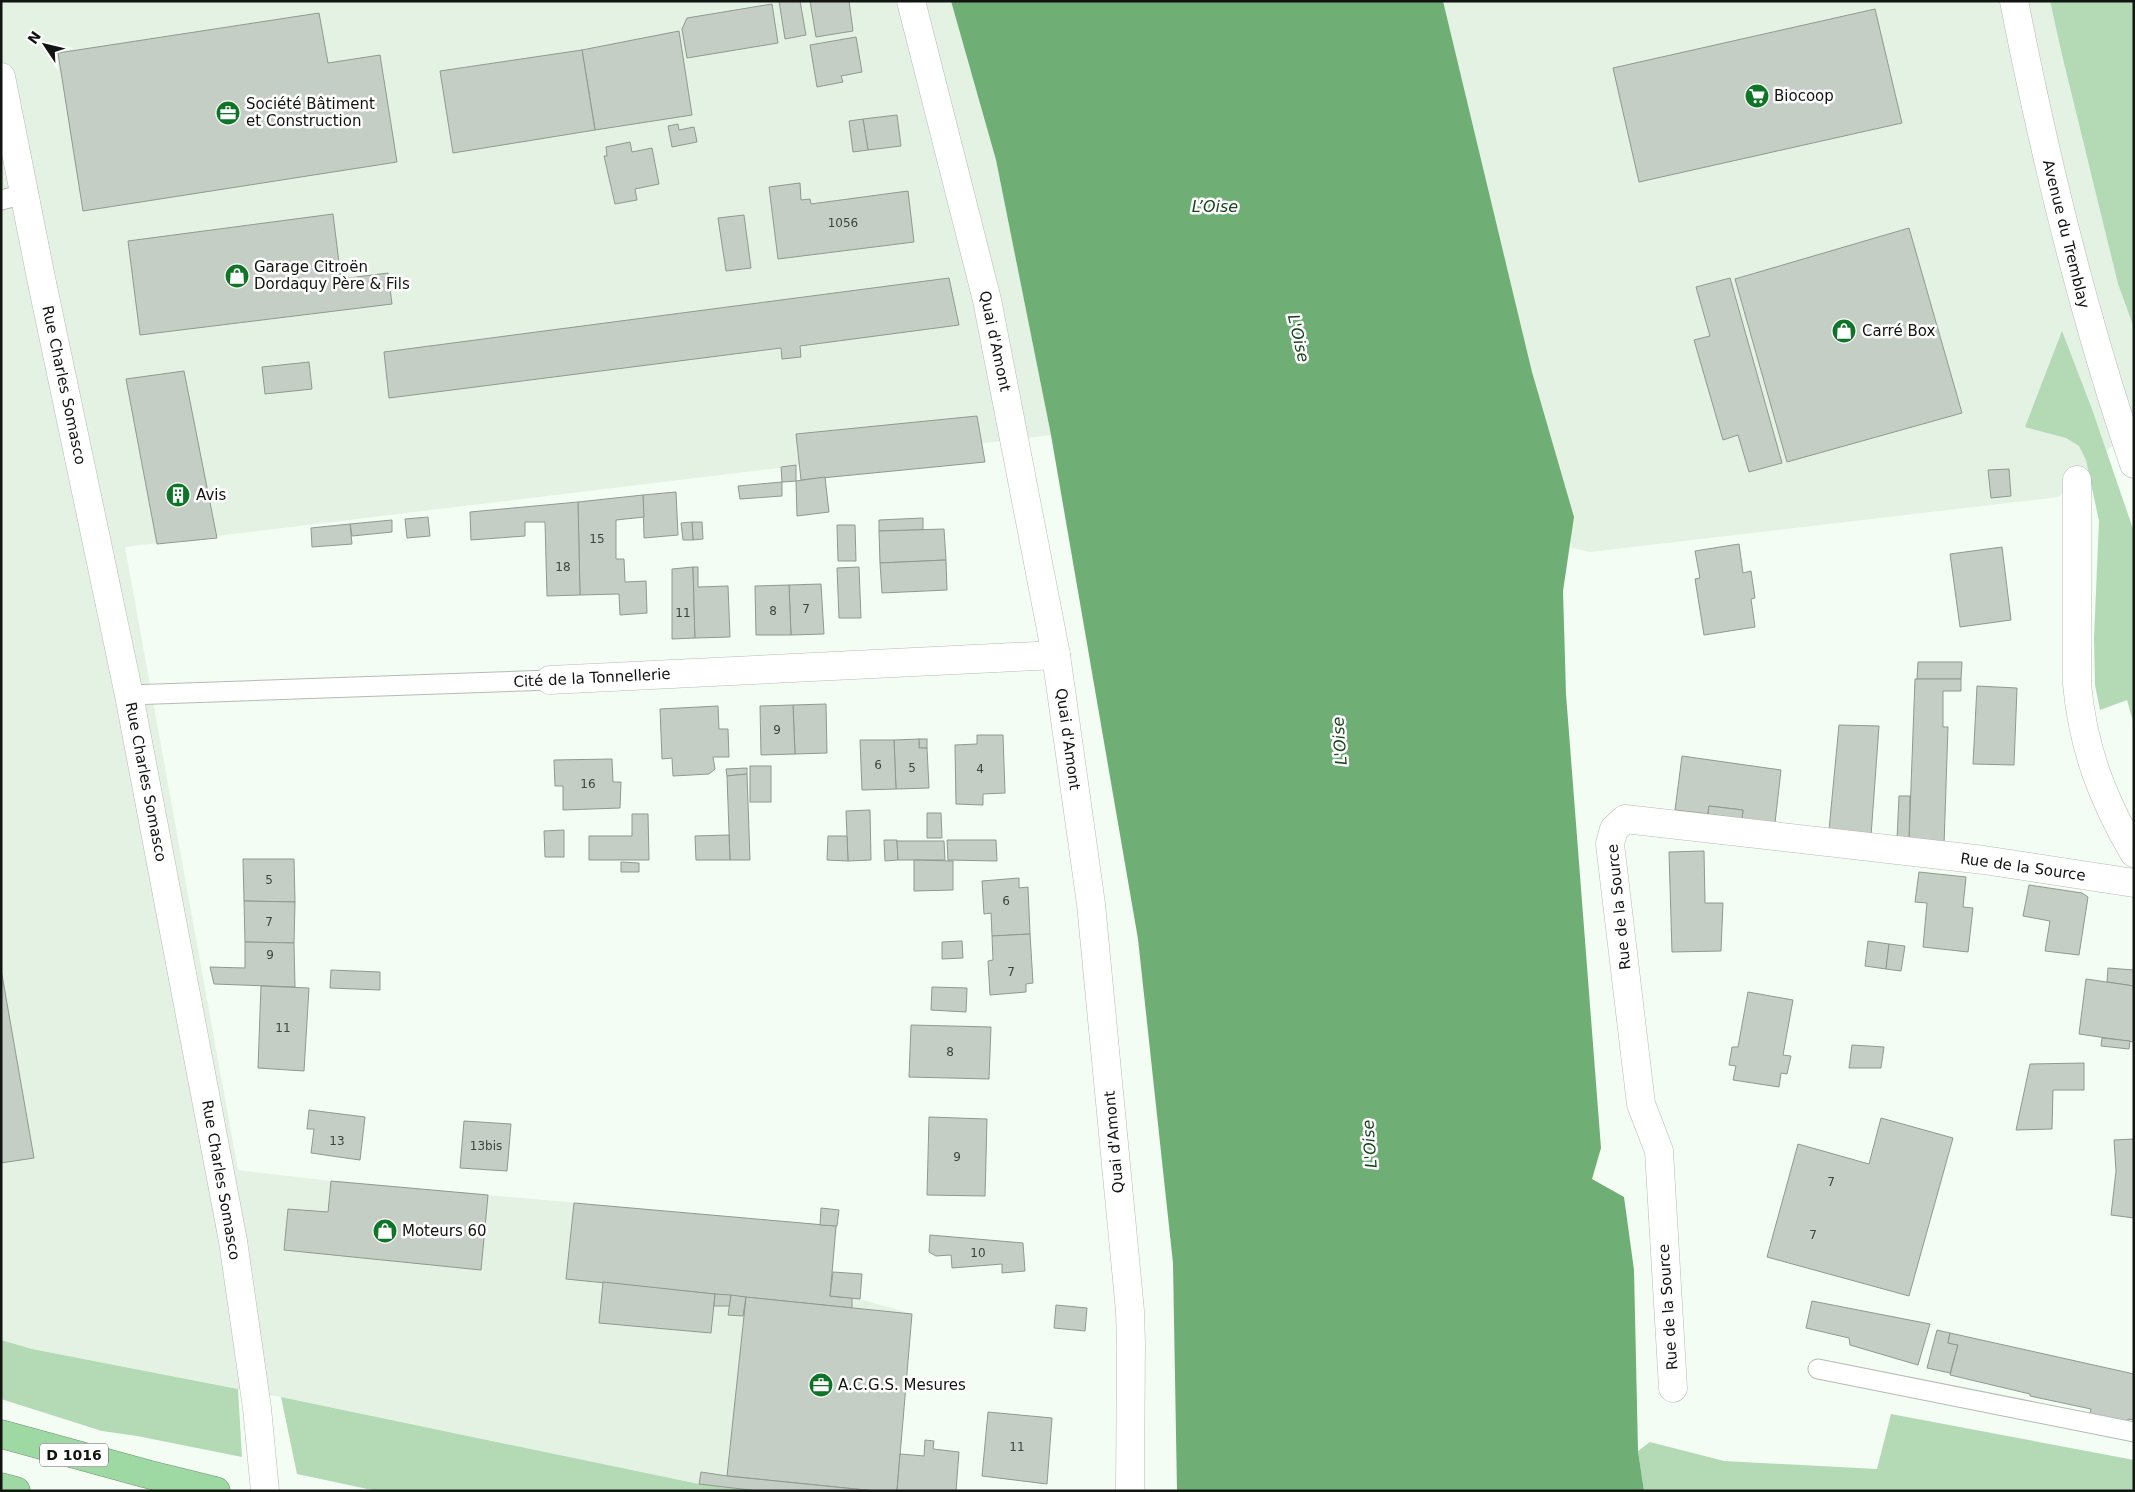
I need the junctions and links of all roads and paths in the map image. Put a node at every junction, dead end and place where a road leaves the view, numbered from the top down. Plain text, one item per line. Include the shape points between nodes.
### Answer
1 (911, 1) edge
2 (2014, 1) edge
3 (1, 78) edge
4 (13, 197) edge
5 (2134, 464) edge
6 (2077, 480) dead end
7 (1056, 655) junction
8 (550, 680) joint
9 (129, 695) junction
10 (2134, 853) edge
11 (2134, 883) edge
12 (1818, 1369) dead end
13 (1673, 1388) dead end
14 (2134, 1432) edge
15 (1, 1434) edge
16 (1, 1487) edge
17 (16, 1491) edge
18 (216, 1491) edge
19 (265, 1491) edge
20 (1130, 1491) edge

1 - 7 street, Quai d'Amont via 987,300
2 - 5 street, Avenue du Tremblay via 2032,97 2072,260 2096,349
3 - 4 street, Rue Charles Somasco
4 - 9 street, Rue Charles Somasco
6 - 10 street via 2076,684 2080,714 2095,774
7 - 8 street, Cité de la Tonnellerie
7 - 20 street, Quai d'Amont via 1091,904 1130,1311
8 - 9 lane, Cité de la Tonnellerie
9 - 19 street, Rue Charles Somasco via 233,1241 258,1408
11 - 13 street, Rue de la Source via 1984,860 1625,818 1614,829 1610,844 1641,1104 1659,1151
12 - 14 lane
15 - 18 highway, D 1016
16 - 17 highway

